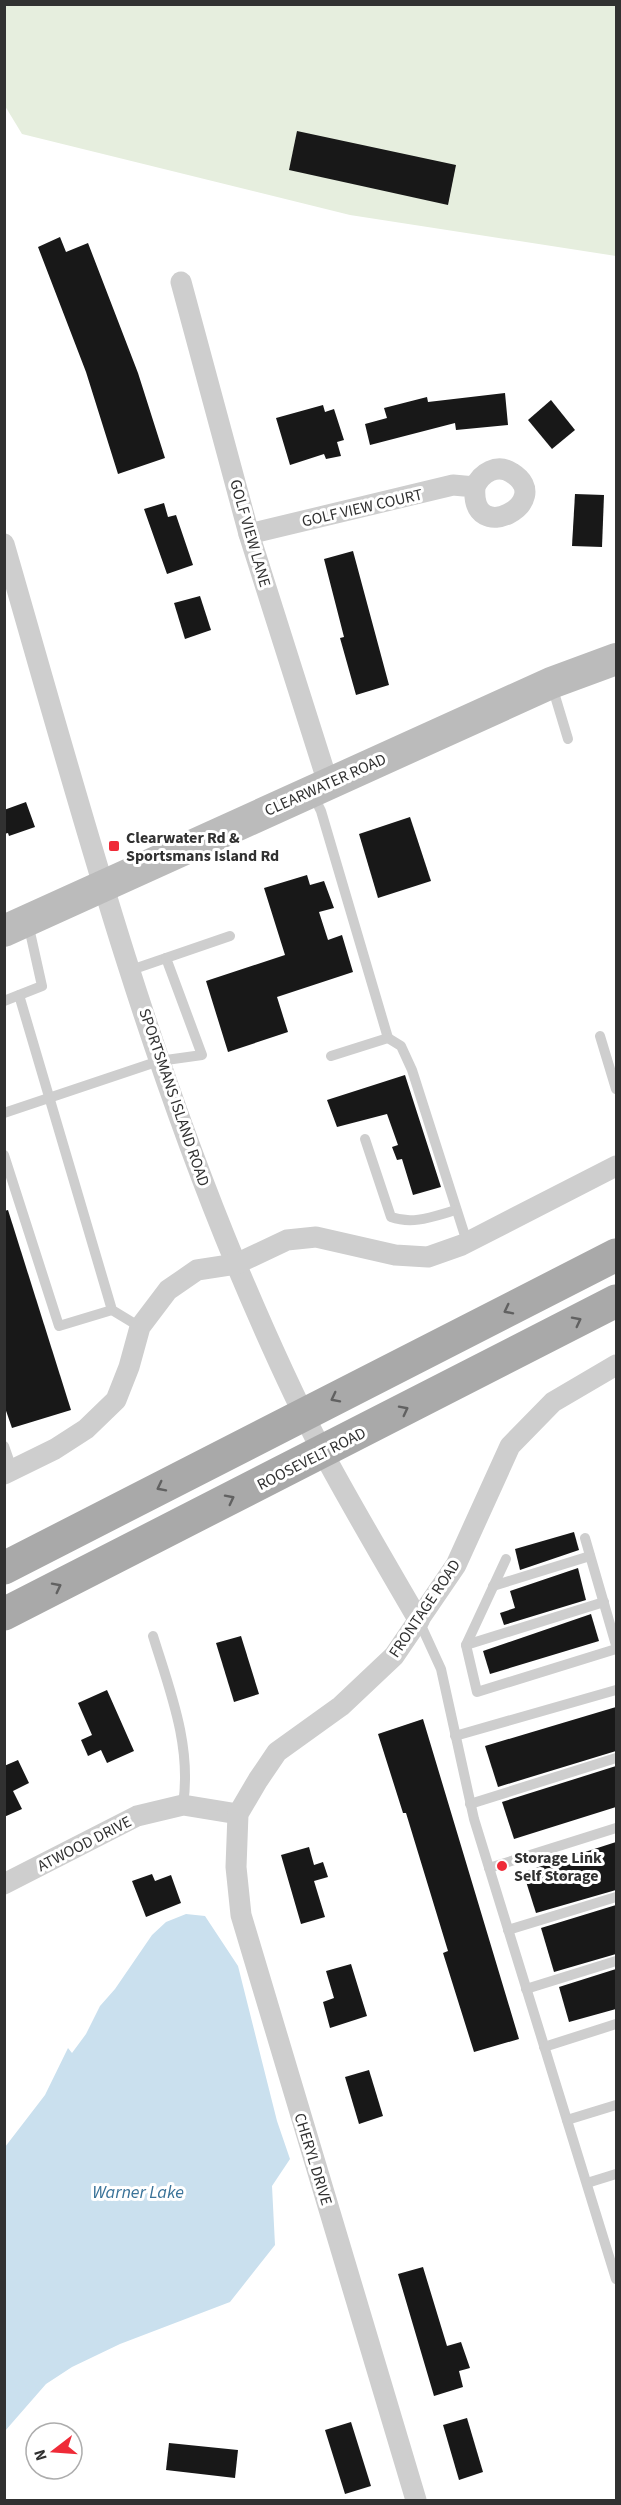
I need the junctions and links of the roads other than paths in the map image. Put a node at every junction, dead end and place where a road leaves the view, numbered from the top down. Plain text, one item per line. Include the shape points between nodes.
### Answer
1 (181, 282) dead end
2 (475, 487) dead end
3 (249, 534) junction
4 (4, 544) edge
5 (616, 659) edge
6 (551, 683) junction
7 (568, 739) dead end
8 (319, 787) junction
9 (103, 886) junction
10 (16, 926) edge
11 (231, 936) dead end
12 (166, 958) junction
13 (131, 970) junction
14 (19, 995) junction
15 (4, 1000) edge
16 (600, 1036) dead end
17 (388, 1038) junction
18 (331, 1056) dead end
19 (159, 1061) junction
20 (616, 1089) edge
21 (50, 1098) junction
22 (4, 1113) edge
23 (365, 1139) dead end
24 (4, 1155) edge
25 (616, 1166) edge
26 (456, 1210) junction
27 (467, 1242) junction
28 (616, 1255) edge
29 (236, 1264) junction
30 (616, 1301) edge
31 (112, 1310) junction
32 (140, 1327) junction
33 (616, 1365) edge
34 (304, 1414) junction
35 (4, 1446) edge
36 (323, 1452) junction
37 (8, 1472) edge
38 (585, 1538) dead end
39 (590, 1556) junction
40 (506, 1559) dead end
41 (4, 1568) edge
42 (493, 1586) junction
43 (604, 1602) junction
44 (4, 1614) edge
45 (419, 1621) junction
46 (153, 1636) dead end
47 (466, 1645) junction
48 (616, 1647) edge
49 (616, 1690) edge
50 (455, 1736) junction
51 (616, 1758) edge
52 (470, 1804) junction
53 (183, 1805) junction
54 (238, 1814) junction
55 (616, 1828) edge
56 (489, 1868) junction
57 (4, 1884) edge
58 (616, 1897) edge
59 (508, 1930) junction
60 (616, 1961) edge
61 (526, 1989) junction
62 (616, 2024) edge
63 (544, 2047) junction
64 (616, 2105) edge
65 (567, 2120) junction
66 (616, 2174) edge
67 (587, 2183) junction
68 (611, 2243) edge
69 (616, 2279) edge
70 (416, 2500) edge

1 - 3 street, GOLF VIEW LANE
2 - 3 street, GOLF VIEW COURT via 453,485
3 - 8 street, GOLF VIEW LANE
4 - 9 street, SPORTSMANS ISLAND ROAD
5 - 6 street, CLEARWATER ROAD
6 - 7 lane
6 - 8 street, CLEARWATER ROAD
8 - 9 street, CLEARWATER ROAD
8 - 17 lane via 321,811
9 - 10 street, CLEARWATER ROAD
9 - 13 street, SPORTSMANS ISLAND ROAD
10 - 14 lane via 42,986
11 - 12 lane
12 - 13 lane
12 - 19 lane via 202,1055
13 - 19 street, SPORTSMANS ISLAND ROAD
14 - 15 lane
14 - 21 lane
16 - 20 lane
17 - 18 lane
17 - 26 lane via 401,1046 412,1070
19 - 21 lane
19 - 29 street, SPORTSMANS ISLAND ROAD
21 - 22 lane
21 - 31 lane
23 - 26 lane via 391,1217 420,1221
24 - 31 lane via 59,1326
25 - 27 street
26 - 27 lane
27 - 29 street via 428,1257 395,1255 316,1237 287,1240
28 -> 34 main road
29 - 32 street via 197,1270 168,1290
29 - 34 street, SPORTSMANS ISLAND ROAD
36 -> 30 main road, ROOSEVELT ROAD
31 - 32 lane
32 - 37 street via 116,1400 86,1429
33 - 45 street, FRONTAGE ROAD via 553,1402 510,1446 456,1565
34 - 36 street, SPORTSMANS ISLAND ROAD
34 -> 41 main road
35 - 37 lane
44 -> 36 main road, ROOSEVELT ROAD
36 - 45 street, SPORTSMANS ISLAND ROAD
38 - 39 lane
39 - 42 lane
39 - 43 lane
40 - 42 lane
42 - 47 lane
43 - 47 lane
43 - 48 lane
45 - 50 lane via 441,1669
45 - 54 street, FRONTAGE ROAD via 394,1656 341,1707 277,1752
46 - 53 lane via 178,1716 186,1782
47 - 48 lane via 477,1692
49 - 50 lane
50 - 52 lane
51 - 52 lane
52 - 56 lane
53 - 54 street, ATWOOD DRIVE
53 - 57 street, ATWOOD DRIVE via 137,1816
54 - 70 street, CHERYL DRIVE via 236,1867 241,1915
55 - 56 lane
56 - 59 lane
58 - 59 lane
59 - 61 lane
60 - 61 lane
61 - 63 lane
62 - 63 lane
63 - 65 lane
64 - 65 lane
65 - 67 lane
66 - 67 lane
67 - 68 lane
68 - 69 lane

